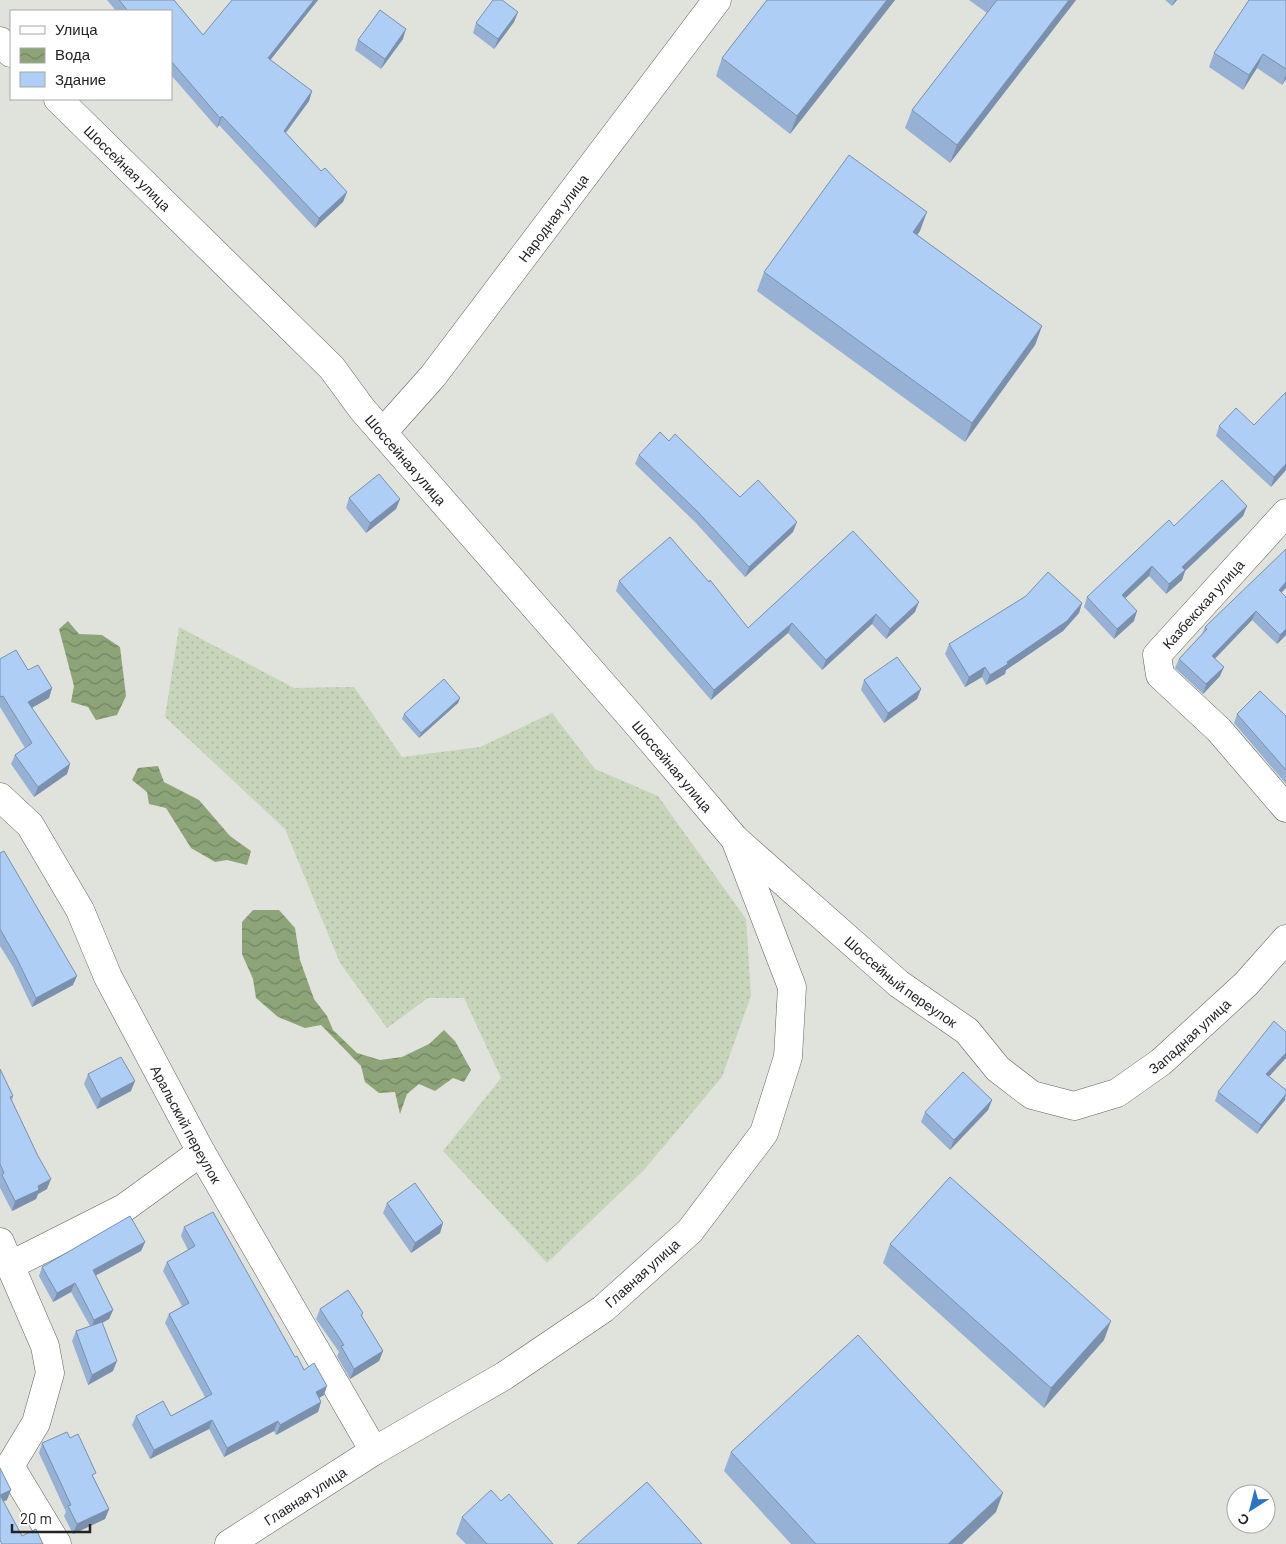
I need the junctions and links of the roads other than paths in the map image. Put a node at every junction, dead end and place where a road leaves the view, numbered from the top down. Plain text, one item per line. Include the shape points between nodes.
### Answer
1 (717, 0) edge
2 (0, 41) edge
3 (10, 51) edge
4 (59, 100) edge
5 (384, 431) junction
6 (1286, 514) edge
7 (0, 797) edge
8 (1286, 808) edge
9 (734, 839) junction
10 (1286, 939) edge
11 (1074, 1106) joint
12 (201, 1152) junction
13 (6, 1253) edge
14 (374, 1451) junction
15 (5, 1461) edge
16 (57, 1544) edge
17 (229, 1544) edge

1 - 5 main road, Народная улица via 433,376
2 - 3 main road
4 - 5 main road, Шоссейная улица via 332,368 362,409
5 - 9 main road, Шоссейная улица
6 - 8 main road, Казбекская улица via 1157,656 1160,674 1219,730
7 - 12 main road, Аральский переулок via 30,825 80,910 108,977
9 - 11 main road, Шоссейный переулок via 899,984 967,1031 998,1069 1032,1095
9 - 14 main road, Главная улица via 792,987 788,1057 764,1133 690,1231 603,1309 504,1376
10 - 11 main road, Западная улица via 1246,984 1162,1062 1117,1092
12 - 13 main road via 124,1208
12 - 14 main road, Аральский переулок
13 - 15 main road via 45,1346 50,1373 36,1423
14 - 17 main road, Главная улица
15 - 16 main road

